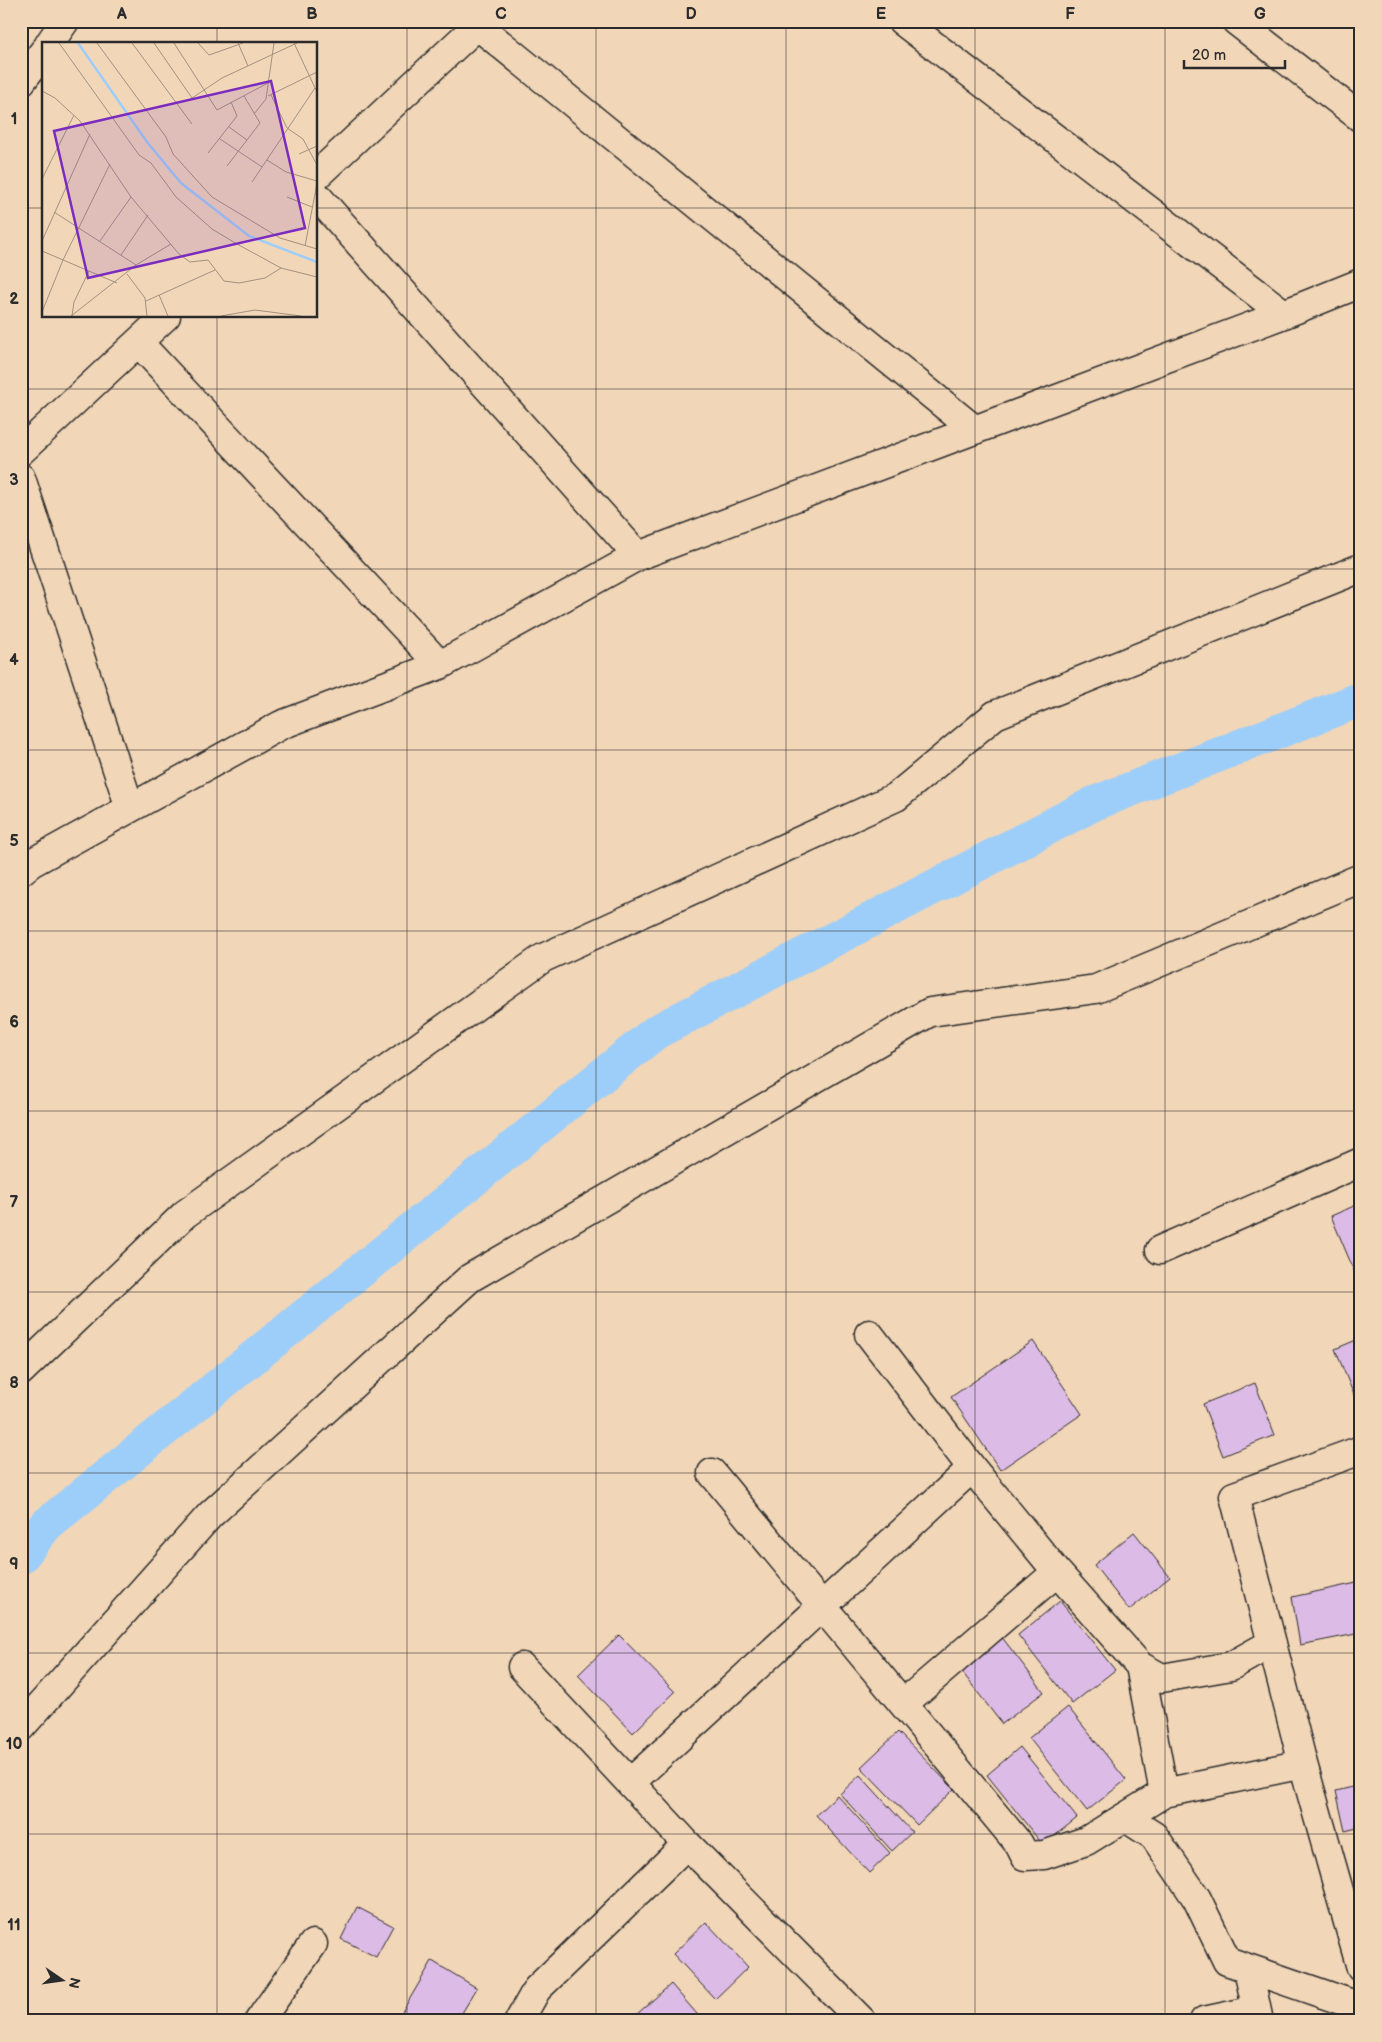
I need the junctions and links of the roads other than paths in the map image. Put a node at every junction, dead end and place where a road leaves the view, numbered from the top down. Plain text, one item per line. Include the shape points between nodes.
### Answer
1 (902, 21) edge
2 (1236, 21) edge
3 (477, 23) edge
4 (42, 50) edge
5 (21, 82) edge
6 (1361, 118) edge
7 (318, 174) edge
8 (318, 197) edge
9 (1361, 283) edge
10 (1284, 314) junction
11 (164, 318) edge
12 (138, 342) junction
13 (975, 430) junction
14 (21, 451) edge
15 (21, 478) edge
16 (638, 556) junction
17 (1361, 568) edge
18 (440, 665) junction
19 (130, 808) junction
20 (21, 871) edge
21 (1361, 878) edge
22 (1361, 1162) edge
23 (1160, 1250) dead end
24 (869, 1334) dead end
25 (21, 1372) edge
26 (1361, 1450) edge
27 (972, 1468) junction
28 (712, 1473) dead end
29 (1057, 1572) junction
30 (823, 1606) junction
31 (1272, 1643) junction
32 (1140, 1666) junction
33 (522, 1667) dead end
34 (903, 1704) junction
35 (21, 1727) edge
36 (1303, 1764) junction
37 (630, 1783) junction
38 (1164, 1793) junction
39 (1126, 1818) junction
40 (687, 1844) junction
41 (312, 1944) dead end
42 (1361, 1968) edge
43 (1248, 1969) junction
44 (1361, 2007) edge
45 (1258, 2015) edge
46 (259, 2021) edge
47 (519, 2021) edge
48 (862, 2021) edge
49 (1204, 2021) edge

1 - 10 street
2 - 6 street
3 - 7 street
3 - 13 street
4 - 5 street
8 - 16 street
9 - 10 street
10 - 13 street
11 - 12 street
12 - 14 street
12 - 18 street
13 - 16 street
15 - 19 street
16 - 18 street
17 - 25 street via 995,715 896,797 542,958 185,1214
18 - 19 street via 281,725
19 - 20 street
21 - 35 street via 1096,989 930,1012 470,1278 210,1515
22 - 23 street
24 - 27 street
26 - 31 street via 1234,1496
27 - 29 street
27 - 30 street
28 - 30 street
29 - 32 street
29 - 34 street
30 - 34 street
30 - 37 street
31 - 32 street via 1231,1666 1162,1678
31 - 36 street
32 - 38 street
33 - 37 street
34 - 39 street via 1019,1844 1025,1856 1044,1855 1086,1841
36 - 38 street
36 - 42 street
37 - 40 street
38 - 39 street
39 - 43 street via 1154,1836 1197,1898 1227,1961
40 - 47 street via 537,1990
40 - 48 street
41 - 46 street
43 - 44 street
43 - 45 street
45 - 49 street

